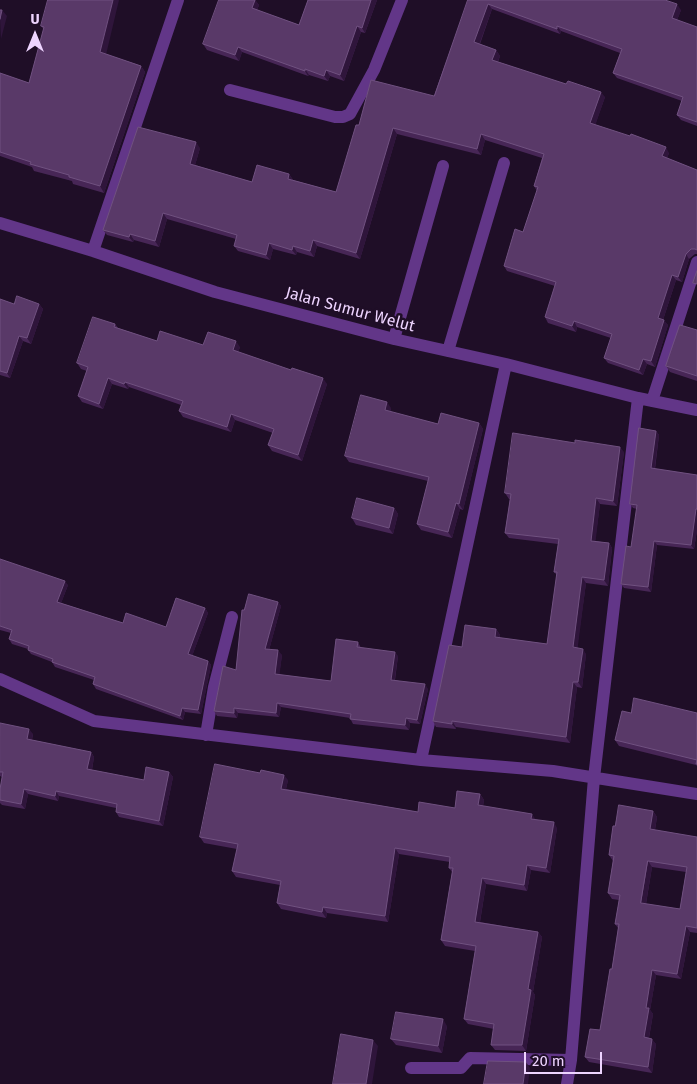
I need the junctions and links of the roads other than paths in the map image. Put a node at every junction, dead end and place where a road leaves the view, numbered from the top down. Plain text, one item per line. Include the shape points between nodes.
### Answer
1 (178, 0) edge
2 (402, 0) edge
3 (230, 90) dead end
4 (504, 164) dead end
5 (443, 166) dead end
6 (0, 223) edge
7 (93, 251) junction
8 (697, 262) edge
9 (394, 339) junction
10 (448, 352) junction
11 (506, 364) junction
12 (638, 398) junction
13 (652, 401) junction
14 (697, 410) edge
15 (232, 617) dead end
16 (0, 679) edge
17 (206, 735) junction
18 (421, 760) junction
19 (594, 778) junction
20 (697, 794) edge
21 (571, 1060) junction
22 (411, 1068) dead end
23 (567, 1084) edge

1 - 7 street
2 - 3 street via 374,70 350,114 336,117
4 - 10 street
5 - 9 street
6 - 7 street, Jalan Sumur Welut
7 - 9 street, Jalan Sumur Welut via 215,292
8 - 13 street
9 - 10 street, Jalan Sumur Welut
10 - 11 street, Jalan Sumur Welut
11 - 12 street, Jalan Sumur Welut
11 - 18 street
12 - 13 street, Jalan Sumur Welut
12 - 19 street
13 - 14 street, Jalan Sumur Welut
15 - 17 street via 214,687
16 - 17 street via 94,721
17 - 18 street
18 - 19 street via 553,771
19 - 20 street
19 - 21 street
21 - 22 street via 470,1058 461,1068
21 - 23 street

